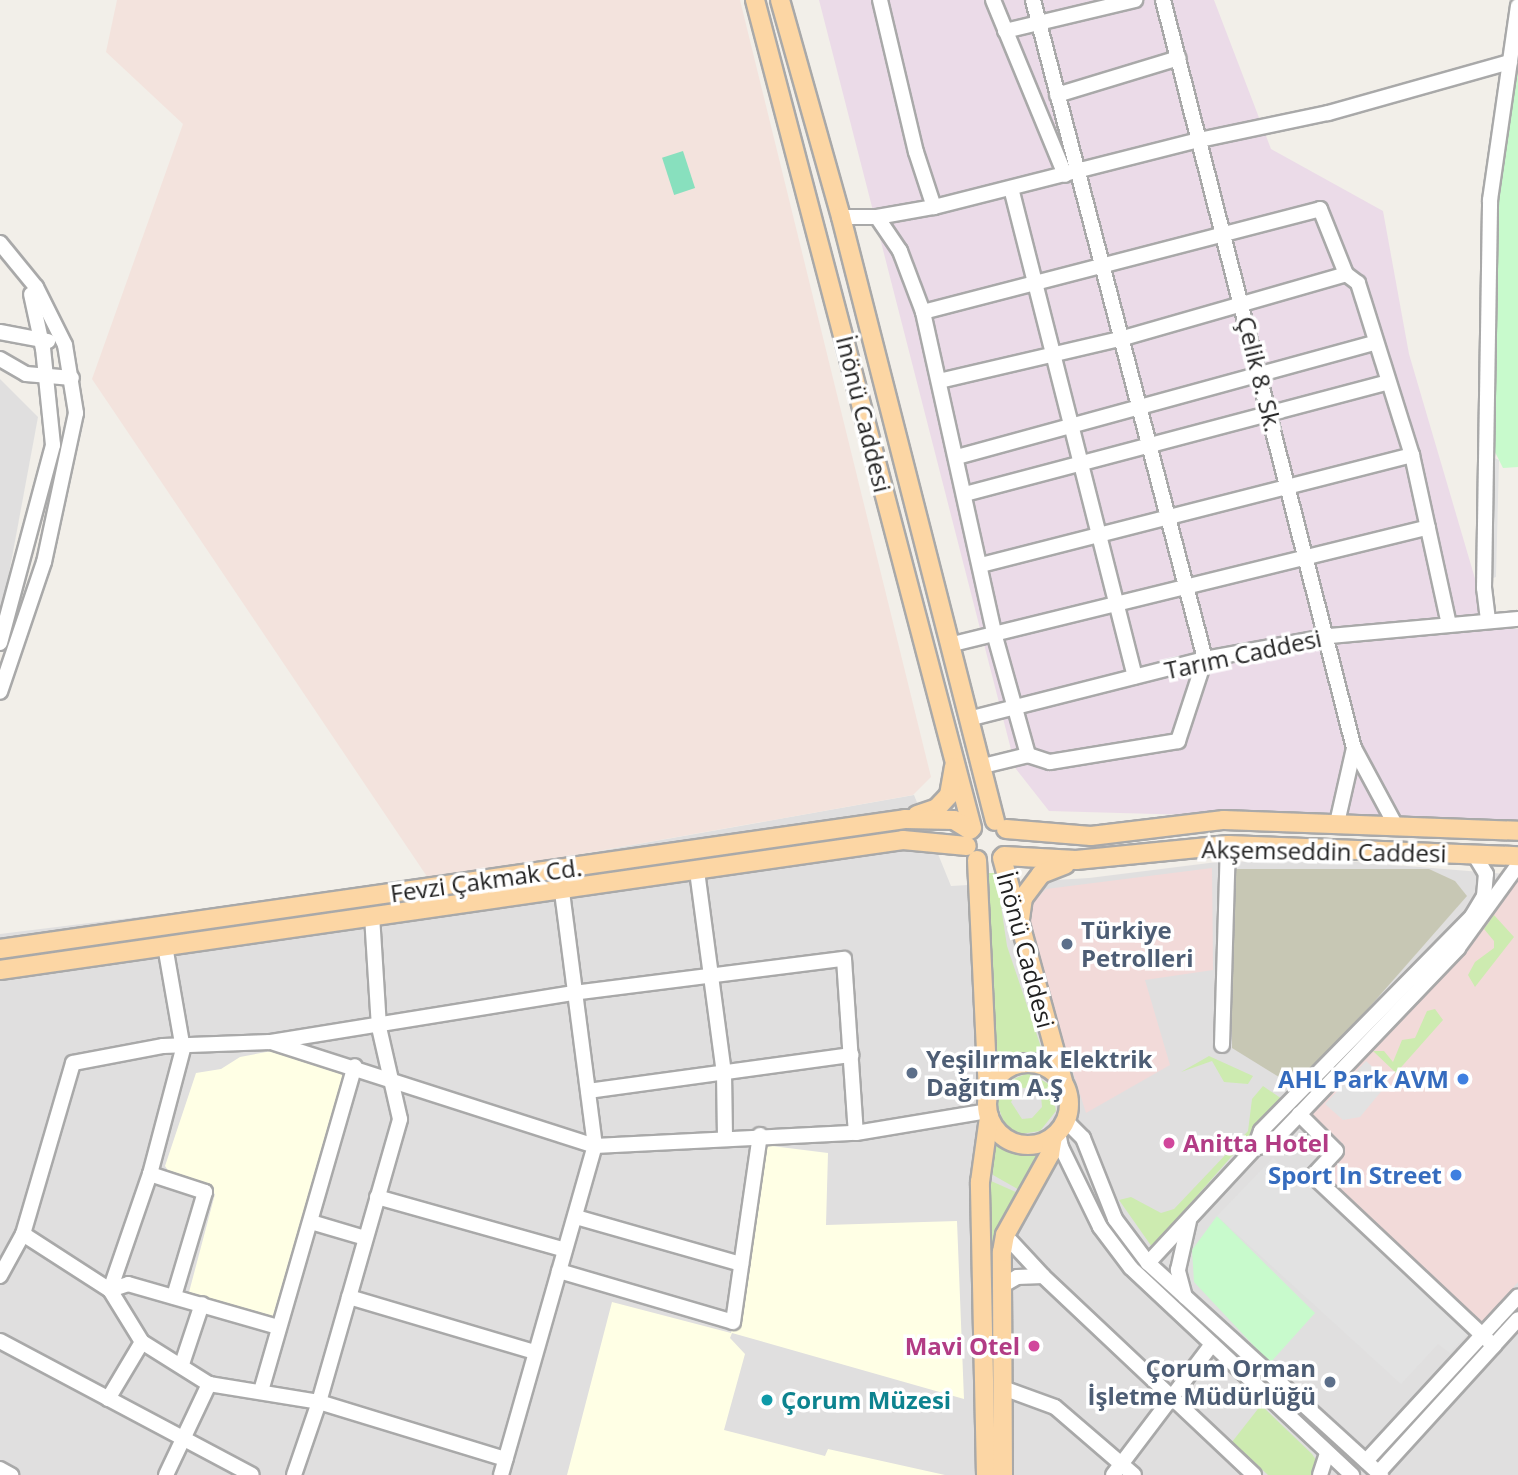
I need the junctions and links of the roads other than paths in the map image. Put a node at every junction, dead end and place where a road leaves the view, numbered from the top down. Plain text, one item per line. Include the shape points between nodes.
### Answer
1 (755, 0) edge
2 (780, 0) edge
3 (880, 0) edge
4 (993, 0) edge
5 (1033, 0) edge
6 (1135, 0) edge
7 (1163, 0) edge
8 (1518, 6) edge
9 (1038, 22) junction
10 (1004, 31) junction
11 (1179, 58) junction
12 (1510, 62) junction
13 (1056, 94) junction
14 (1202, 139) junction
15 (1070, 173) junction
16 (1011, 188) junction
17 (934, 207) junction
18 (841, 217) junction
19 (877, 218) junction
20 (1225, 234) junction
21 (1102, 269) junction
22 (1346, 274) junction
23 (1034, 286) junction
24 (1243, 305) junction
25 (923, 312) junction
26 (0, 332) edge
27 (41, 337) junction
28 (1120, 339) junction
29 (1376, 342) junction
30 (1052, 355) junction
31 (0, 361) edge
32 (69, 362) junction
33 (1260, 373) junction
34 (43, 377) junction
35 (72, 378) junction
36 (939, 381) junction
37 (1388, 382) junction
38 (1138, 406) junction
39 (1271, 415) junction
40 (1072, 425) junction
41 (1149, 446) junction
42 (1412, 455) junction
43 (957, 457) junction
44 (1083, 463) junction
45 (1289, 489) junction
46 (965, 494) junction
47 (1167, 516) junction
48 (1428, 527) junction
49 (1101, 533) junction
50 (1307, 558) junction
51 (981, 565) junction
52 (1186, 587) junction
53 (1118, 604) junction
54 (1518, 619) edge
55 (1488, 620) junction
56 (1449, 624) junction
57 (994, 634) junction
58 (1327, 636) junction
59 (0, 643) edge
60 (953, 644) junction
61 (1205, 659) junction
62 (1135, 677) junction
63 (0, 692) edge
64 (1012, 706) junction
65 (972, 718) junction
66 (1354, 748) junction
67 (1028, 755) junction
68 (955, 764) junction
69 (983, 766) junction
70 (905, 819) junction
71 (1337, 823) junction
72 (1395, 824) junction
73 (1000, 825) junction
74 (1518, 831) edge
75 (971, 841) junction
76 (1228, 845) junction
77 (1474, 854) junction
78 (1518, 856) edge
79 (1003, 857) junction
80 (1076, 860) junction
81 (1518, 865) edge
82 (696, 872) junction
83 (562, 891) junction
84 (372, 917) junction
85 (1018, 930) junction
86 (166, 946) junction
87 (0, 949) edge
88 (0, 970) edge
89 (710, 977) junction
90 (573, 993) junction
91 (379, 1027) junction
92 (270, 1042) junction
93 (1222, 1045) dead end
94 (183, 1049) junction
95 (852, 1055) junction
96 (355, 1066) junction
97 (724, 1073) junction
98 (394, 1081) junction
99 (1063, 1082) junction
100 (588, 1091) junction
101 (988, 1107) junction
102 (1299, 1114) junction
103 (1059, 1130) junction
104 (856, 1133) junction
105 (760, 1135) junction
106 (725, 1138) junction
107 (595, 1146) junction
108 (1255, 1148) junction
109 (150, 1174) junction
110 (377, 1197) junction
111 (576, 1217) junction
112 (1190, 1217) junction
113 (311, 1222) junction
114 (23, 1234) junction
115 (1005, 1235) junction
116 (365, 1238) junction
117 (565, 1250) junction
118 (1148, 1263) junction
119 (741, 1264) junction
120 (559, 1271) junction
121 (0, 1276) edge
122 (1043, 1276) junction
123 (1000, 1287) junction
124 (110, 1290) junction
125 (174, 1296) junction
126 (1518, 1296) edge
127 (349, 1297) junction
128 (1185, 1298) junction
129 (202, 1304) junction
130 (1518, 1319) edge
131 (278, 1327) junction
132 (1483, 1334) junction
133 (0, 1341) edge
134 (142, 1342) junction
135 (1212, 1344) junction
136 (1494, 1346) junction
137 (536, 1352) junction
138 (182, 1364) junction
139 (209, 1384) junction
140 (1003, 1388) junction
141 (261, 1391) junction
142 (108, 1399) junction
143 (1174, 1399) junction
144 (319, 1402) junction
145 (182, 1438) junction
146 (1327, 1453) junction
147 (506, 1459) junction
148 (1366, 1461) junction
149 (0, 1469) edge
150 (1117, 1469) edge
151 (1379, 1474) edge
152 (11, 1475) edge
153 (166, 1475) edge
154 (252, 1475) edge
155 (294, 1475) edge
156 (501, 1475) edge
157 (986, 1475) edge
158 (1003, 1475) edge
159 (1134, 1475) edge
160 (1254, 1475) edge
161 (1320, 1475) edge
162 (1352, 1475) edge

1 - 68 main road, İnönü Caddesi
2 - 18 main road, İnönü Caddesi
3 - 17 street via 916,152
4 - 10 street
5 - 9 street
6 - 9 street
7 - 11 street, Çelik 8. Sk.
8 - 12 street
9 - 10 street
9 - 13 street
10 - 15 street
11 - 13 street
11 - 14 street, Çelik 8. Sk.
12 - 14 street via 1328,113
12 - 55 street via 1489,200 1484,589
13 - 15 street
14 - 15 street
14 - 20 street, Çelik 8. Sk.
15 - 16 street
15 - 21 street
16 - 17 street
16 - 23 street
17 - 19 street
18 - 19 street
18 - 60 main road, İnönü Caddesi
19 - 25 street via 900,251
20 - 21 street
20 - 22 street via 1320,209
20 - 24 street, Çelik 8. Sk.
21 - 23 street
21 - 28 street
22 - 24 street
22 - 29 street via 1358,283
23 - 25 street
23 - 30 street
24 - 28 street
24 - 33 street, Çelik 8. Sk.
25 - 36 street
26 - 27 street
27 - 32 street
27 - 32 street via 29,286 0,243 36,287
27 - 34 street
28 - 30 street
28 - 38 street
29 - 33 street
29 - 37 street
30 - 36 street
30 - 40 street
31 - 34 street
32 - 35 street
33 - 38 street
33 - 39 street, Çelik 8. Sk.
34 - 35 street
34 - 59 street via 52,414 52,444
35 - 63 street via 76,413 63,486 44,562
36 - 43 street
37 - 39 street
37 - 42 street
38 - 40 street
38 - 41 street
39 - 41 street
39 - 45 street, Çelik 8. Sk.
40 - 43 street
40 - 44 street
41 - 44 street
41 - 47 street
42 - 45 street
42 - 48 street
43 - 46 street
44 - 46 street
44 - 49 street
45 - 47 street
45 - 50 street, Çelik 8. Sk.
46 - 51 street
47 - 49 street
47 - 52 street
48 - 50 street
48 - 56 street
49 - 51 street
49 - 53 street
50 - 52 street
50 - 58 street, Çelik 8. Sk.
51 - 57 street
52 - 53 street
52 - 61 street
53 - 57 street
53 - 62 street
54 - 55 street, Tarım Caddesi
55 - 56 street, Tarım Caddesi
56 - 58 street, Tarım Caddesi
57 - 60 street
57 - 64 street
58 - 61 street, Tarım Caddesi
58 - 66 street, Çelik 8. Sk.
60 - 65 main road, İnönü Caddesi
61 - 62 street, Tarım Caddesi
61 - 67 street via 1178,740 1050,762
62 - 64 street, Tarım Caddesi
64 - 65 street, Tarım Caddesi
64 - 67 street
65 - 69 main road, İnönü Caddesi
66 - 71 street
66 - 72 street
67 - 69 street
68 - 70 main road via 949,795 937,808
68 - 75 main road, İnönü Caddesi
69 - 73 main road, İnönü Caddesi
70 - 75 main road, Fevzi Çakmak Cd. via 954,820
70 - 87 main road, Fevzi Çakmak Cd.
71 - 72 main road, Akşemseddin Caddesi
71 - 73 main road, Akşemseddin Caddesi via 1224,820 1091,836
72 - 74 main road, Akşemseddin Caddesi
73 - 75 main road via 982,821
73 - 79 main road via 1009,846
75 - 79 main road via 988,863
75 - 82 main road, Fevzi Çakmak Cd. via 903,840
75 - 101 main road, İnönü Caddesi
76 - 77 main road, Akşemseddin Caddesi
76 - 80 main road, Akşemseddin Caddesi
76 - 93 street
77 - 78 main road, Akşemseddin Caddesi
77 - 108 street via 1486,874 1484,896 1472,916 1261,1131
79 - 80 main road, Akşemseddin Caddesi
79 - 85 main road, İnönü Caddesi
80 - 85 main road via 1041,874 1023,898
81 - 102 street via 1458,948
82 - 83 main road, Fevzi Çakmak Cd.
82 - 89 street
83 - 84 main road, Fevzi Çakmak Cd.
83 - 90 street
84 - 86 main road, Fevzi Çakmak Cd.
84 - 91 street
85 - 99 main road, İnönü Caddesi
86 - 88 main road, Fevzi Çakmak Cd.
86 - 94 street
89 - 90 street
89 - 95 street via 845,959
89 - 97 street
90 - 91 street
90 - 100 street
91 - 92 street
91 - 98 street
92 - 94 street
92 - 96 street
94 - 109 street
94 - 114 street via 163,1046 73,1063
95 - 97 street
95 - 104 street
96 - 98 street
96 - 113 street
97 - 100 street
97 - 106 street
98 - 107 street
98 - 110 street via 400,1119
99 - 101 main road via 1054,1071 1028,1062 1003,1071
99 - 103 main road via 1070,1108
100 - 107 street
101 - 103 main road via 1004,1138 1016,1144 1041,1143
101 - 104 street
101 - 157 main road, İnönü Caddesi via 980,1182
102 - 108 street via 1271,1144
102 - 132 street via 1336,1151 1313,1176
103 - 115 main road
103 - 118 street via 1083,1138 1115,1219
103 - 135 street via 1061,1147 1100,1227 1132,1268
104 - 105 street
105 - 106 street
105 - 119 street
106 - 107 street
107 - 111 street
108 - 112 street
109 - 124 street
109 - 125 street via 205,1192
110 - 116 street
110 - 117 street
111 - 117 street
111 - 119 street
112 - 118 street
112 - 128 street via 1178,1270
113 - 116 street
113 - 131 street
114 - 121 street
114 - 124 street
115 - 122 street
115 - 123 main road
116 - 127 street
117 - 120 street
118 - 128 street
119 - 120 street via 733,1322
120 - 137 street
122 - 123 street via 1017,1277
122 - 143 street
123 - 140 main road
124 - 125 street via 128,1283
124 - 134 street
125 - 129 street
126 - 132 street
127 - 137 street
127 - 144 street
128 - 148 street
129 - 131 street
129 - 138 street
130 - 136 street
131 - 141 street
132 - 136 street
132 - 148 street
133 - 142 street
134 - 138 street
134 - 142 street
135 - 143 street
135 - 146 street
136 - 151 street
137 - 147 street
138 - 139 street
139 - 141 street
139 - 145 street
140 - 150 street via 1055,1407
140 - 158 main road
141 - 144 street
142 - 145 street
143 - 150 street
143 - 160 street
144 - 147 street
144 - 155 street
145 - 153 street
145 - 154 street
146 - 161 street
146 - 162 street
147 - 156 street
148 - 151 street
149 - 152 street
150 - 159 street

